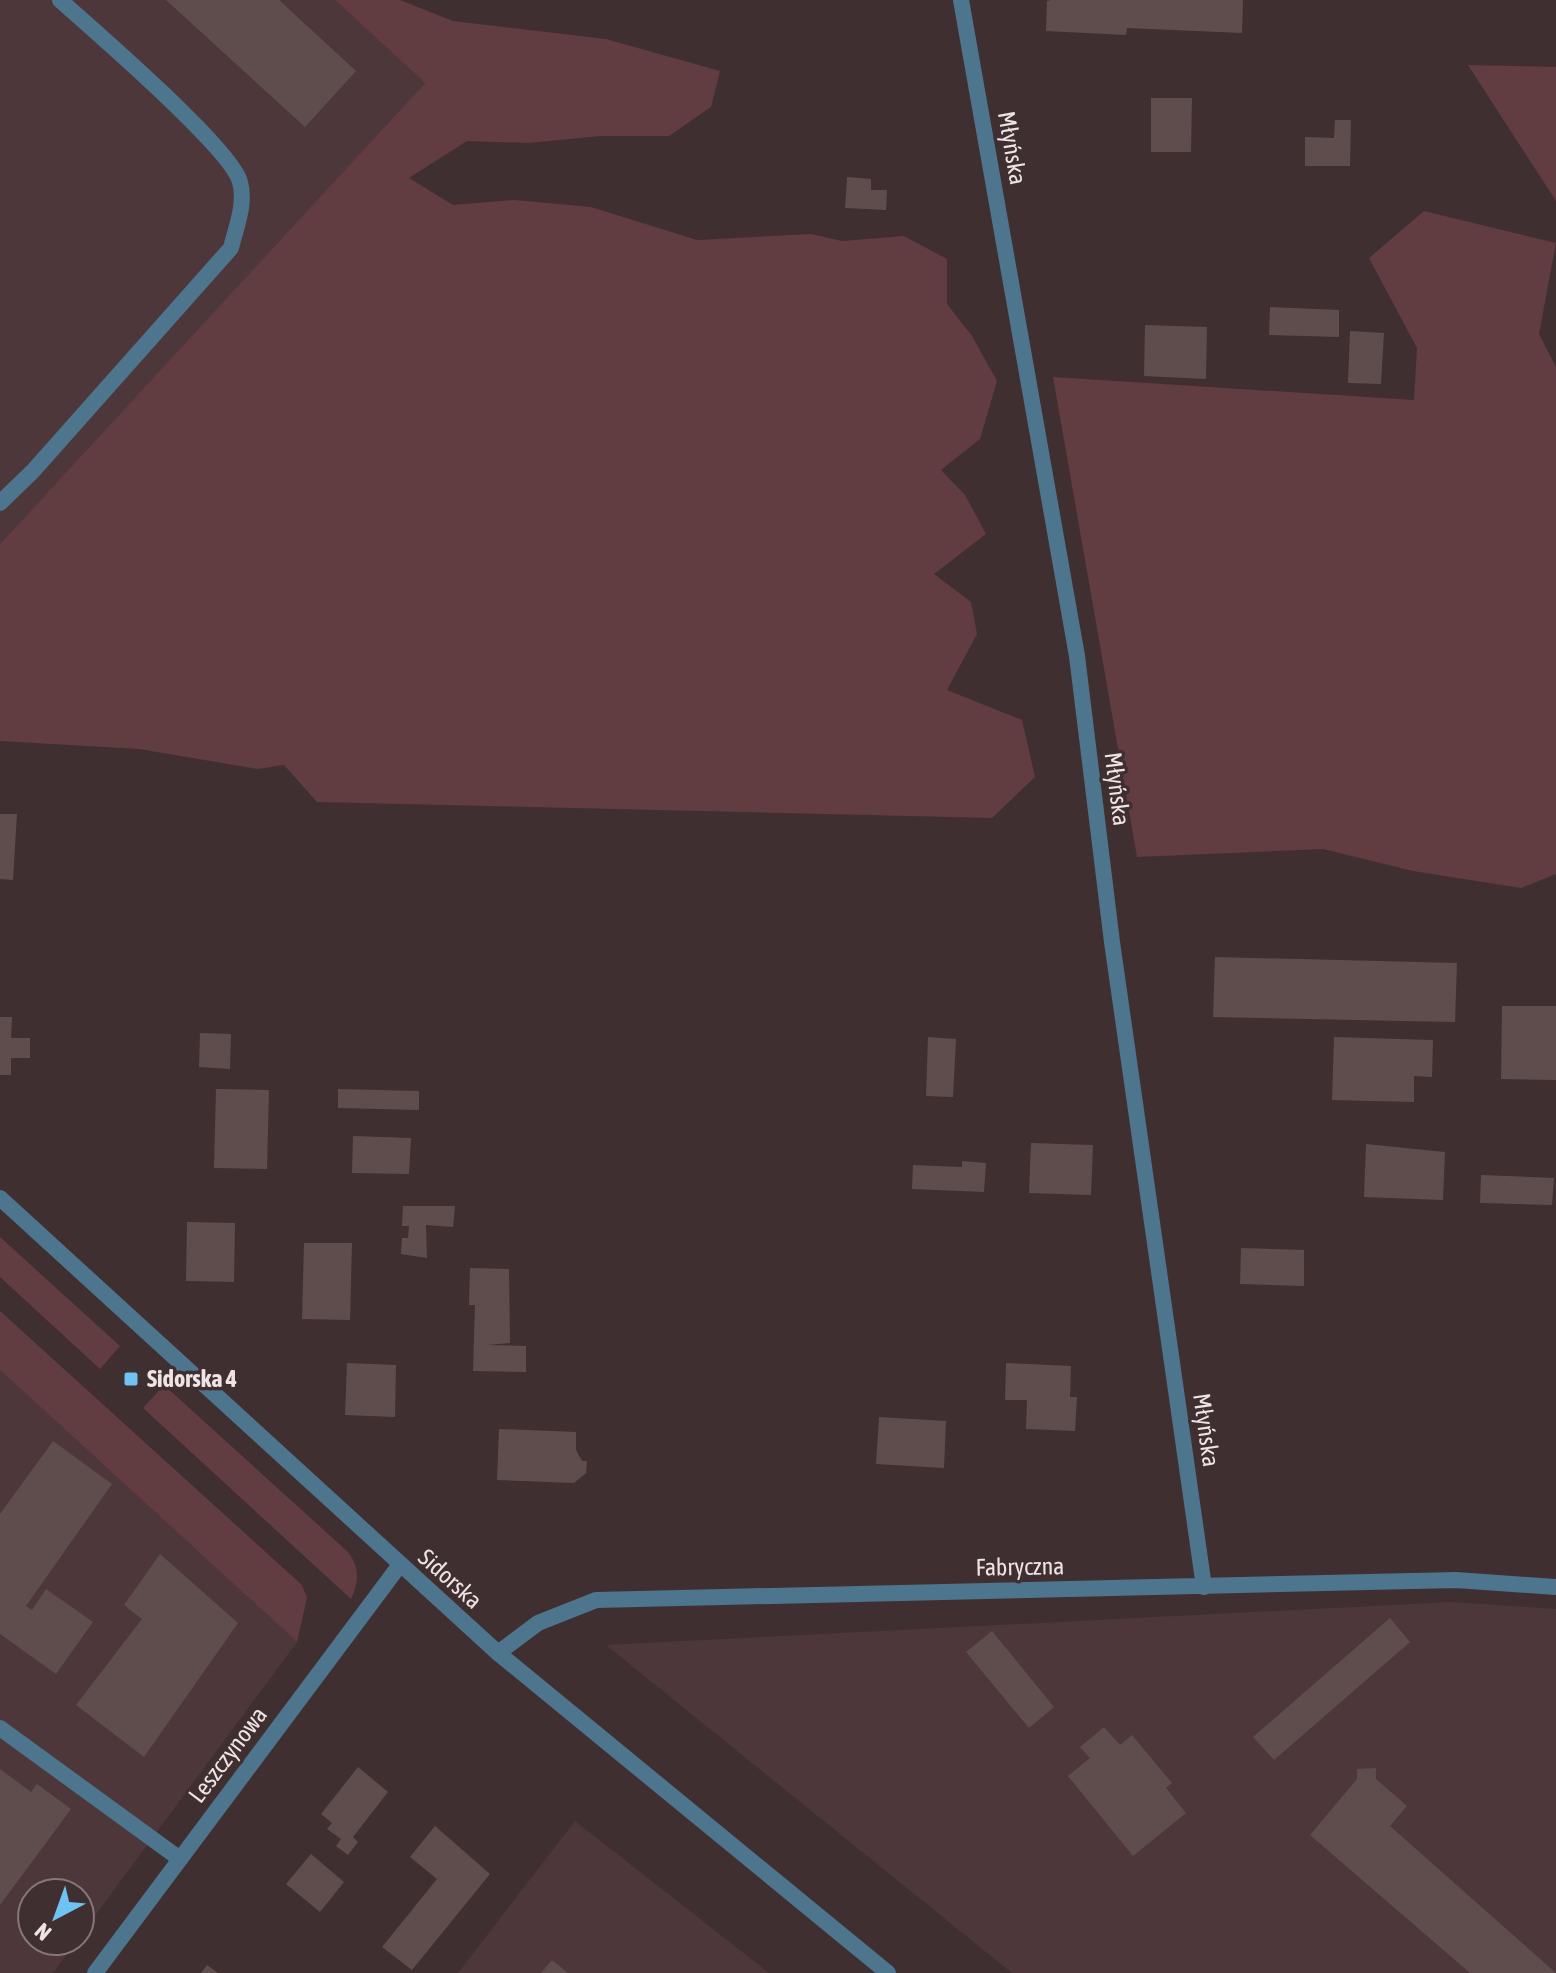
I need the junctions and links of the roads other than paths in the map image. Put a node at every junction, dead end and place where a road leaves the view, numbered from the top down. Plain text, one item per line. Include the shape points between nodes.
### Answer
1 (60, 0) edge
2 (961, 0) edge
3 (0, 503) edge
4 (0, 1198) edge
5 (399, 1566) junction
6 (1204, 1587) junction
7 (1556, 1587) edge
8 (498, 1653) junction
9 (0, 1728) edge
10 (180, 1859) junction
11 (95, 1973) edge
12 (888, 1973) edge

1 - 3 street via 199,129 240,180 242,206 231,248
2 - 6 street, Młyńska via 1077,656
4 - 5 street, Sidorska
5 - 8 street, Sidorska
5 - 10 street, Leszczynowa
6 - 7 street, Fabryczna via 1456,1580
6 - 8 street, Fabryczna via 596,1600 538,1623
8 - 12 street, Sidorska
9 - 10 street
10 - 11 street, Leszczynowa

